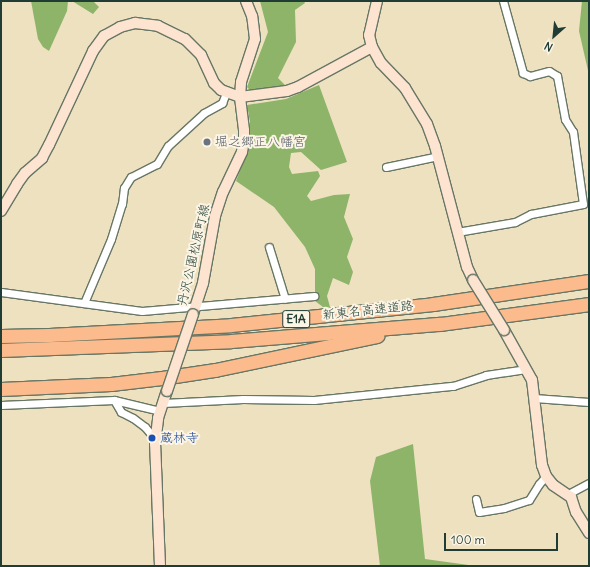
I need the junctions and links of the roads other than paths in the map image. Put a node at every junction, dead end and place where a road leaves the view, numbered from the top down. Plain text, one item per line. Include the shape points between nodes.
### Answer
1 (246, 1) edge
2 (377, 1) edge
3 (503, 1) edge
4 (372, 47) junction
5 (226, 93) junction
6 (243, 97) junction
7 (438, 156) junction
8 (386, 167) dead end
9 (1, 212) edge
10 (457, 232) junction
11 (269, 247) dead end
12 (589, 281) edge
13 (1, 292) edge
14 (314, 296) dead end
15 (285, 299) junction
16 (84, 303) junction
17 (589, 304) edge
18 (194, 310) junction
19 (440, 324) junction
20 (1, 336) edge
21 (1, 350) edge
22 (526, 369) junction
23 (1, 390) edge
24 (534, 398) junction
25 (114, 400) junction
26 (589, 402) edge
27 (1, 405) edge
28 (162, 407) junction
29 (155, 439) junction
30 (546, 476) junction
31 (589, 483) edge
32 (568, 494) junction
33 (476, 499) dead end
34 (589, 533) edge
35 (160, 566) edge

1 - 6 street, 丹沢公園松原町線 via 252,16 255,39 242,82
2 - 4 street via 369,35
3 - 10 street via 523,73 530,76 550,71 557,76 565,119 574,132 583,204 531,214 515,222
4 - 6 street via 298,87
4 - 7 street via 381,63 405,88 427,124
5 - 6 street
5 - 9 street via 214,83 201,55 185,39 158,26 135,23 120,27 104,36 93,51 42,158 25,173
5 - 16 street via 222,103 204,113 168,146 157,164 131,177 124,188 122,204 111,238
6 - 18 street, 丹沢公園松原町線 via 242,152 215,216 203,283
7 - 8 street
7 - 10 street
10 - 22 street, bridge via 473,280
11 - 15 street
12 - 20 highway, 新東名高速道路 / E1A via 433,304 239,324 126,332
13 - 16 street
14 - 15 street
15 - 18 street
16 - 18 street via 142,311
17 - 19 highway, 新東名高速道路 / E1A
18 - 28 street, 丹沢公園松原町線, bridge
19 - 21 highway, 新東名高速道路 / E1A via 231,341
19 - 23 highway via 215,370 162,378 111,384
22 - 24 street via 532,380
22 - 28 street via 486,375 453,386 321,399 243,399
24 - 26 street
24 - 30 street via 542,465
25 - 27 street
25 - 28 street
25 - 29 street via 121,412 145,427
28 - 29 street, 丹沢公園松原町線
29 - 35 street, 丹沢公園松原町線
30 - 32 street via 553,485
30 - 33 street via 529,500 479,512
31 - 32 street
32 - 34 street via 579,519

